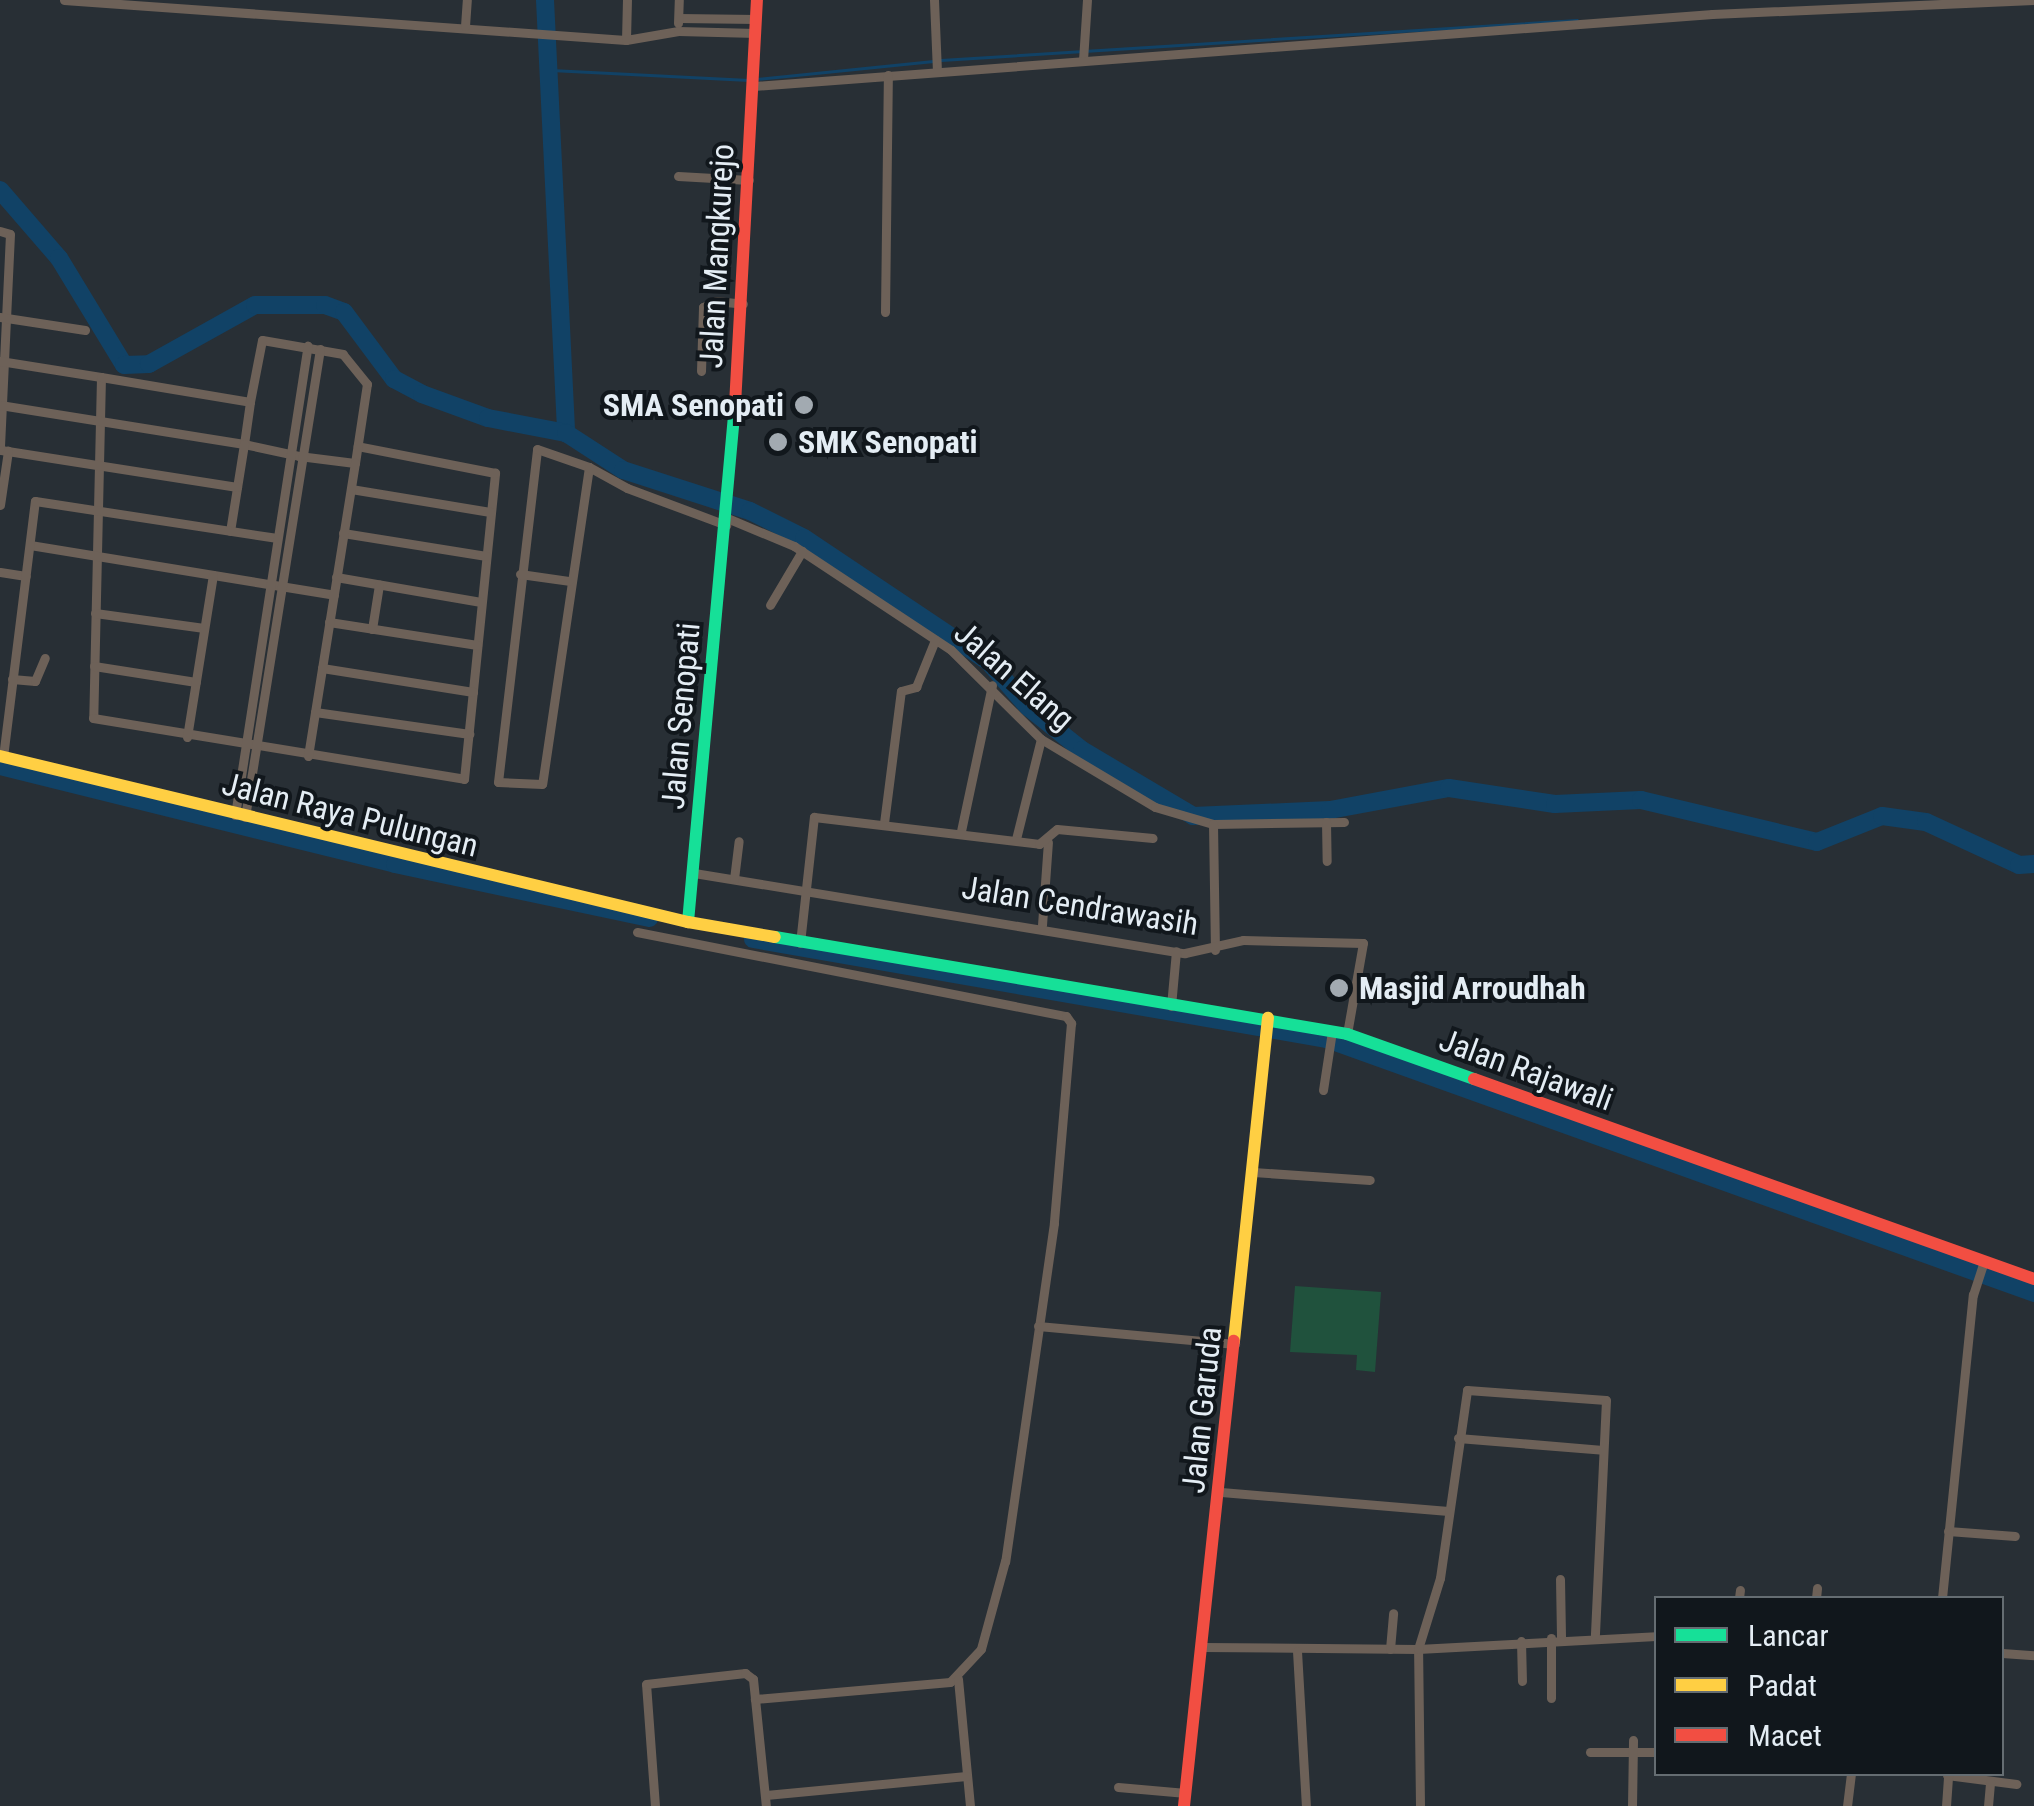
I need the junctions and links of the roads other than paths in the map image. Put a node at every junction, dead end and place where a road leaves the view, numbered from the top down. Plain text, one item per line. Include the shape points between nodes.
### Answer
1 (64, 0) edge
2 (275, 0) edge
3 (467, 0) edge
4 (628, 0) edge
5 (679, 0) edge
6 (757, 0) edge
7 (934, 0) edge
8 (1087, 0) edge
9 (2034, 0) edge
10 (84, 1) edge
11 (274, 14) junction
12 (679, 18) junction
13 (465, 26) junction
14 (756, 26) junction
15 (678, 30) junction
16 (626, 40) junction
17 (1083, 54) junction
18 (936, 66) junction
19 (888, 75) junction
20 (755, 79) junction
21 (678, 176) dead end
22 (749, 180) junction
23 (0, 231) edge
24 (5, 273) edge
25 (743, 304) junction
26 (884, 312) dead end
27 (4, 317) edge
28 (85, 330) dead end
29 (308, 346) junction
30 (320, 349) junction
31 (2, 361) edge
32 (701, 371) dead end
33 (102, 377) junction
34 (250, 402) junction
35 (2, 405) edge
36 (100, 422) junction
37 (244, 444) junction
38 (358, 446) junction
39 (3, 450) edge
40 (293, 455) junction
41 (355, 462) junction
42 (99, 466) junction
43 (588, 466) junction
44 (237, 487) junction
45 (350, 489) junction
46 (0, 505) edge
47 (98, 510) junction
48 (490, 512) junction
49 (727, 519) junction
50 (230, 531) junction
51 (344, 533) junction
52 (277, 538) junction
53 (30, 545) junction
54 (802, 551) junction
55 (96, 556) junction
56 (486, 556) junction
57 (0, 572) edge
58 (520, 574) junction
59 (214, 575) junction
60 (26, 576) junction
61 (336, 577) junction
62 (569, 581) junction
63 (379, 584) junction
64 (278, 585) junction
65 (334, 595) junction
66 (481, 602) junction
67 (770, 605) dead end
68 (95, 613) junction
69 (329, 622) junction
70 (204, 628) junction
71 (372, 629) junction
72 (936, 640) junction
73 (477, 645) junction
74 (44, 658) dead end
75 (94, 666) junction
76 (322, 668) junction
77 (12, 679) junction
78 (196, 682) junction
79 (992, 685) junction
80 (473, 692) junction
81 (315, 712) junction
82 (468, 734) junction
83 (187, 737) junction
84 (1041, 738) junction
85 (252, 749) junction
86 (1, 756) edge
87 (308, 756) junction
88 (240, 816) junction
89 (1326, 822) junction
90 (1344, 822) dead end
91 (884, 824) junction
92 (1214, 824) junction
93 (961, 831) junction
94 (1153, 838) dead end
95 (1016, 839) junction
96 (739, 841) dead end
97 (1048, 842) junction
98 (1327, 861) dead end
99 (694, 873) junction
100 (734, 879) junction
101 (806, 890) junction
102 (688, 922) junction
103 (1042, 926) junction
104 (637, 932) dead end
105 (800, 944) junction
106 (1214, 950) junction
107 (1176, 951) junction
108 (1170, 1006) junction
109 (1267, 1028) junction
110 (1347, 1034) junction
111 (1330, 1040) junction
112 (1323, 1090) dead end
113 (1253, 1172) junction
114 (1370, 1180) dead end
115 (1982, 1265) junction
116 (2034, 1278) edge
117 (1038, 1326) junction
118 (1237, 1344) junction
119 (1458, 1438) junction
120 (1604, 1450) junction
121 (1221, 1492) junction
122 (1448, 1511) junction
123 (1948, 1531) junction
124 (2016, 1536) dead end
125 (1560, 1579) dead end
126 (1942, 1596) edge
127 (1393, 1613) dead end
128 (1595, 1636) junction
129 (1654, 1636) edge
130 (1556, 1638) junction
131 (1521, 1641) junction
132 (1202, 1647) junction
133 (1390, 1649) junction
134 (1418, 1649) junction
135 (1297, 1651) junction
136 (2004, 1654) edge
137 (2034, 1655) edge
138 (958, 1679) junction
139 (1522, 1681) dead end
140 (1551, 1698) dead end
141 (756, 1700) junction
142 (1633, 1746) junction
143 (1654, 1751) edge
144 (1590, 1752) dead end
145 (966, 1776) junction
146 (1852, 1776) edge
147 (1948, 1776) edge
148 (1960, 1776) edge
149 (1990, 1781) junction
150 (2016, 1784) dead end
151 (1118, 1787) dead end
152 (1185, 1799) edge
153 (766, 1800) edge
154 (655, 1806) edge
155 (970, 1806) edge
156 (1306, 1806) edge
157 (1420, 1806) edge
158 (1632, 1806) edge
159 (1847, 1806) edge
160 (1946, 1806) edge
161 (1988, 1806) edge

1 - 10 street
2 - 11 street
3 - 13 street
4 - 16 street
5 - 12 street
6 - 14 street, Jalan Mangkurejo
7 - 18 street
8 - 17 street
9 - 17 street
10 - 11 street
11 - 13 street
12 - 14 street
12 - 15 street
13 - 16 street
14 - 15 street
14 - 20 street, Jalan Mangkurejo
15 - 16 street
17 - 18 street
18 - 19 street
19 - 20 street
19 - 26 street
20 - 22 street, Jalan Mangkurejo
21 - 22 street
22 - 25 street, Jalan Mangkurejo
23 - 24 street via 10,234
24 - 27 street
25 - 32 street via 716,300 703,307
25 - 49 street, Jalan Mangkurejo
27 - 28 street
27 - 31 street
29 - 30 street
29 - 34 street via 262,340
29 - 40 street
30 - 38 street via 342,354 366,382
30 - 40 street
31 - 33 street
31 - 35 street
33 - 34 street
33 - 36 street
34 - 37 street
35 - 36 street
35 - 39 street
36 - 37 street
36 - 42 street
37 - 40 street
37 - 44 street
38 - 41 street
38 - 48 street via 493,470
39 - 42 street
39 - 46 street
40 - 41 street
40 - 52 street
40 - 64 street
41 - 45 street
42 - 44 street
42 - 47 street
43 - 49 street, Jalan Elang
43 - 58 street, Jalan Elang via 536,451
43 - 62 street
44 - 50 street
45 - 48 street
45 - 51 street
47 - 50 street
47 - 53 street via 35,501
47 - 55 street
48 - 56 street
49 - 54 street, Jalan Elang
49 - 99 street, Jalan Senopati
50 - 52 street
51 - 56 street
51 - 61 street
52 - 64 street
53 - 55 street
53 - 60 street
54 - 67 street
54 - 72 street, Jalan Elang
55 - 59 street
55 - 68 street
56 - 66 street
57 - 60 street
58 - 62 street
58 - 62 street via 498,782 542,784
59 - 64 street
59 - 70 street
60 - 77 street
61 - 63 street
61 - 65 street
63 - 66 street
63 - 71 street
64 - 65 street
64 - 85 street
65 - 69 street
66 - 73 street
68 - 70 street
68 - 75 street
69 - 71 street
69 - 76 street
70 - 78 street
71 - 73 street
72 - 79 street, Jalan Elang
72 - 91 street via 916,687 902,692
73 - 80 street
74 - 77 street via 35,681
75 - 78 street
75 - 83 street via 95,719
76 - 80 street
76 - 81 street
77 - 86 street
78 - 83 street
79 - 84 street, Jalan Elang
79 - 93 street
80 - 82 street
81 - 82 street
81 - 87 street
82 - 87 street via 461,780
83 - 85 street
84 - 92 street, Jalan Elang via 1155,807
84 - 95 street
85 - 87 street
85 - 88 street
86 - 88 street, Jalan Raya Pulungan
88 - 102 street, Jalan Raya Pulungan
89 - 90 street, Jalan Elang
89 - 92 street, Jalan Elang
89 - 98 street
91 - 93 street
91 - 101 street via 812,818
92 - 106 street
93 - 95 street
94 - 97 street via 1057,829
95 - 97 street
96 - 100 street
97 - 103 street
99 - 100 street, Jalan Cendrawasih
99 - 102 street, Jalan Senopati
100 - 101 street, Jalan Cendrawasih
101 - 103 street, Jalan Cendrawasih
101 - 105 street
102 - 105 street, Jalan Rajawali
103 - 107 street, Jalan Cendrawasih
104 - 117 street via 1070,1018 1063,1156
105 - 108 street, Jalan Rajawali
106 - 107 street, Jalan Cendrawasih
106 - 110 street, Jalan Cendrawasih via 1243,940 1366,944
107 - 108 street
108 - 109 street, Jalan Rajawali
109 - 111 street, Jalan Rajawali
109 - 113 street, Jalan Garuda
110 - 111 street, Jalan Rajawali
110 - 115 street, Jalan Rajawali
111 - 112 street
113 - 114 street
113 - 118 street, Jalan Garuda
115 - 116 street, Jalan Rajawali
115 - 123 street
117 - 118 street
117 - 138 street via 993,1618
118 - 121 street, Jalan Garuda
119 - 120 street
119 - 120 street via 1465,1393 1472,1389 1601,1397
119 - 122 street
120 - 128 street
121 - 122 street
121 - 132 street, Jalan Garuda
122 - 134 street via 1440,1578
123 - 124 street
123 - 126 street
125 - 130 street
127 - 133 street
128 - 129 street
128 - 130 street
130 - 131 street
130 - 140 street
131 - 134 street
131 - 139 street
132 - 135 street
132 - 152 street, Jalan Garuda
133 - 134 street
133 - 135 street
134 - 157 street
135 - 156 street
136 - 137 street
138 - 141 street
138 - 145 street
141 - 153 street
141 - 154 street via 745,1672 646,1684
142 - 143 street
142 - 144 street
142 - 158 street
145 - 153 street
145 - 155 street
146 - 159 street
147 - 160 street
148 - 149 street
149 - 150 street
149 - 161 street
151 - 152 street

